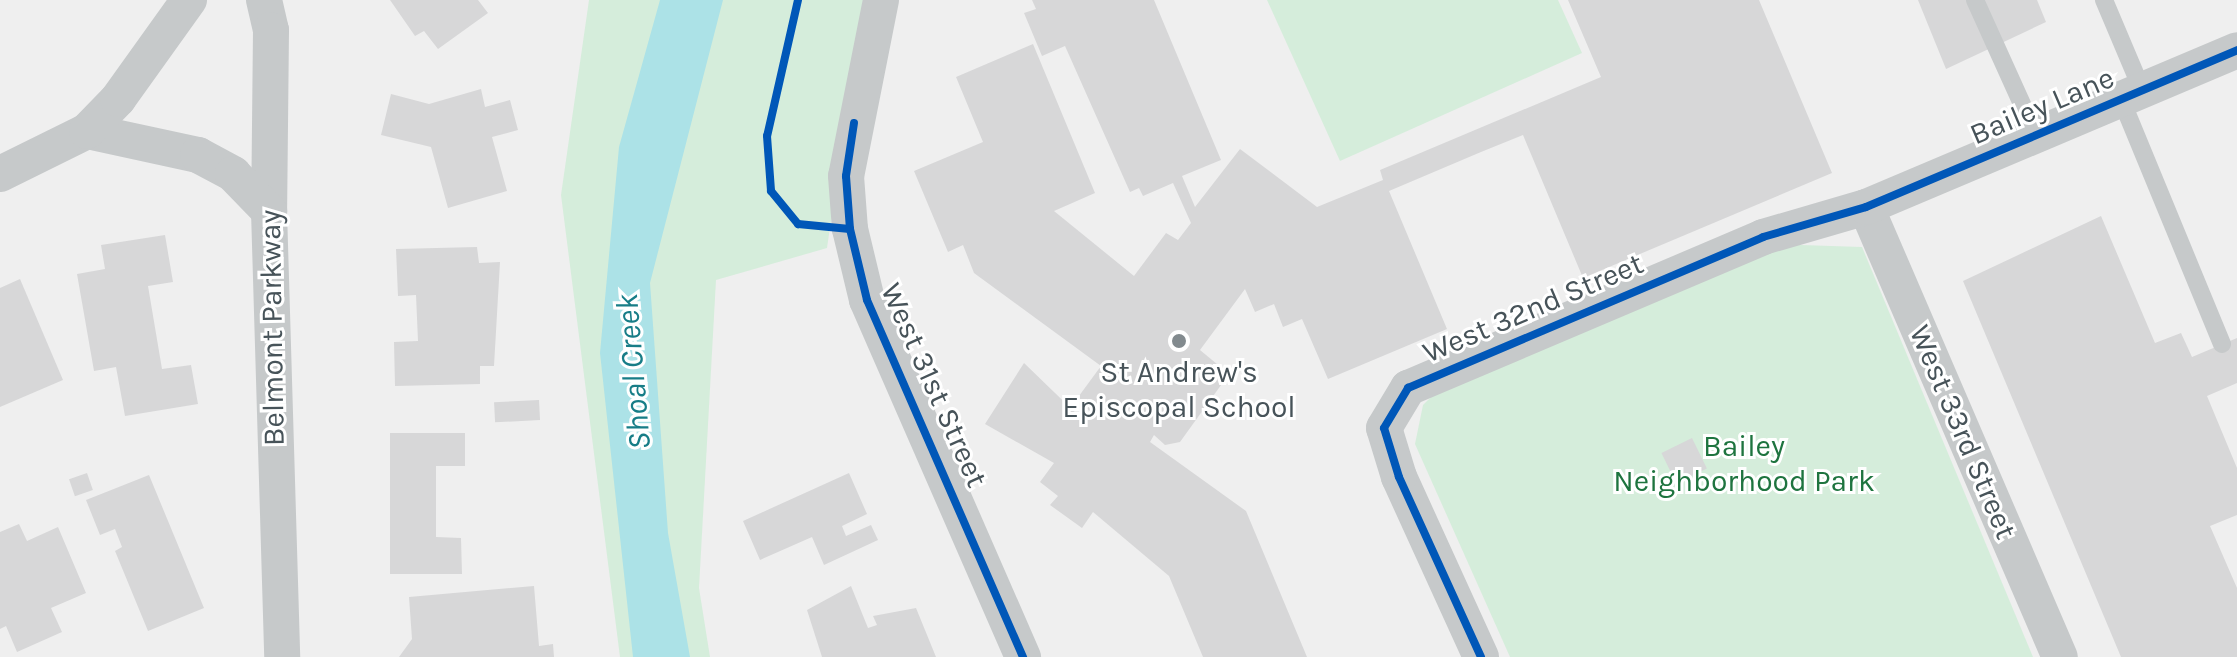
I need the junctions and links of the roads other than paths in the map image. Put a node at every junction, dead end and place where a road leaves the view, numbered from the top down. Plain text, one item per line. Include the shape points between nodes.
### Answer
1 (189, 0) edge
2 (264, 0) edge
3 (881, 0) edge
4 (1975, 0) edge
5 (2104, 0) edge
6 (2237, 50) edge
7 (2131, 95) junction
8 (87, 131) junction
9 (2036, 135) junction
10 (0, 174) edge
11 (1866, 207) junction
12 (269, 211) junction
13 (2222, 344) dead end
14 (282, 657) edge
15 (1023, 657) edge
16 (1481, 657) edge
17 (2060, 657) edge

1 - 8 street via 118,99
2 - 12 street, Belmont Parkway via 271,30
3 - 15 street, West 31st Street via 846,176 850,229 867,300
4 - 9 lane
5 - 7 lane
6 - 7 street, Bailey Lane
7 - 9 street, Bailey Lane
7 - 13 lane
8 - 10 street
8 - 12 street via 198,155 233,174
9 - 11 street, Bailey Lane
11 - 16 street, West 32nd Street via 1763,237 1408,388 1384,428 1399,477
11 - 17 street, West 33rd Street
12 - 14 street, Belmont Parkway

